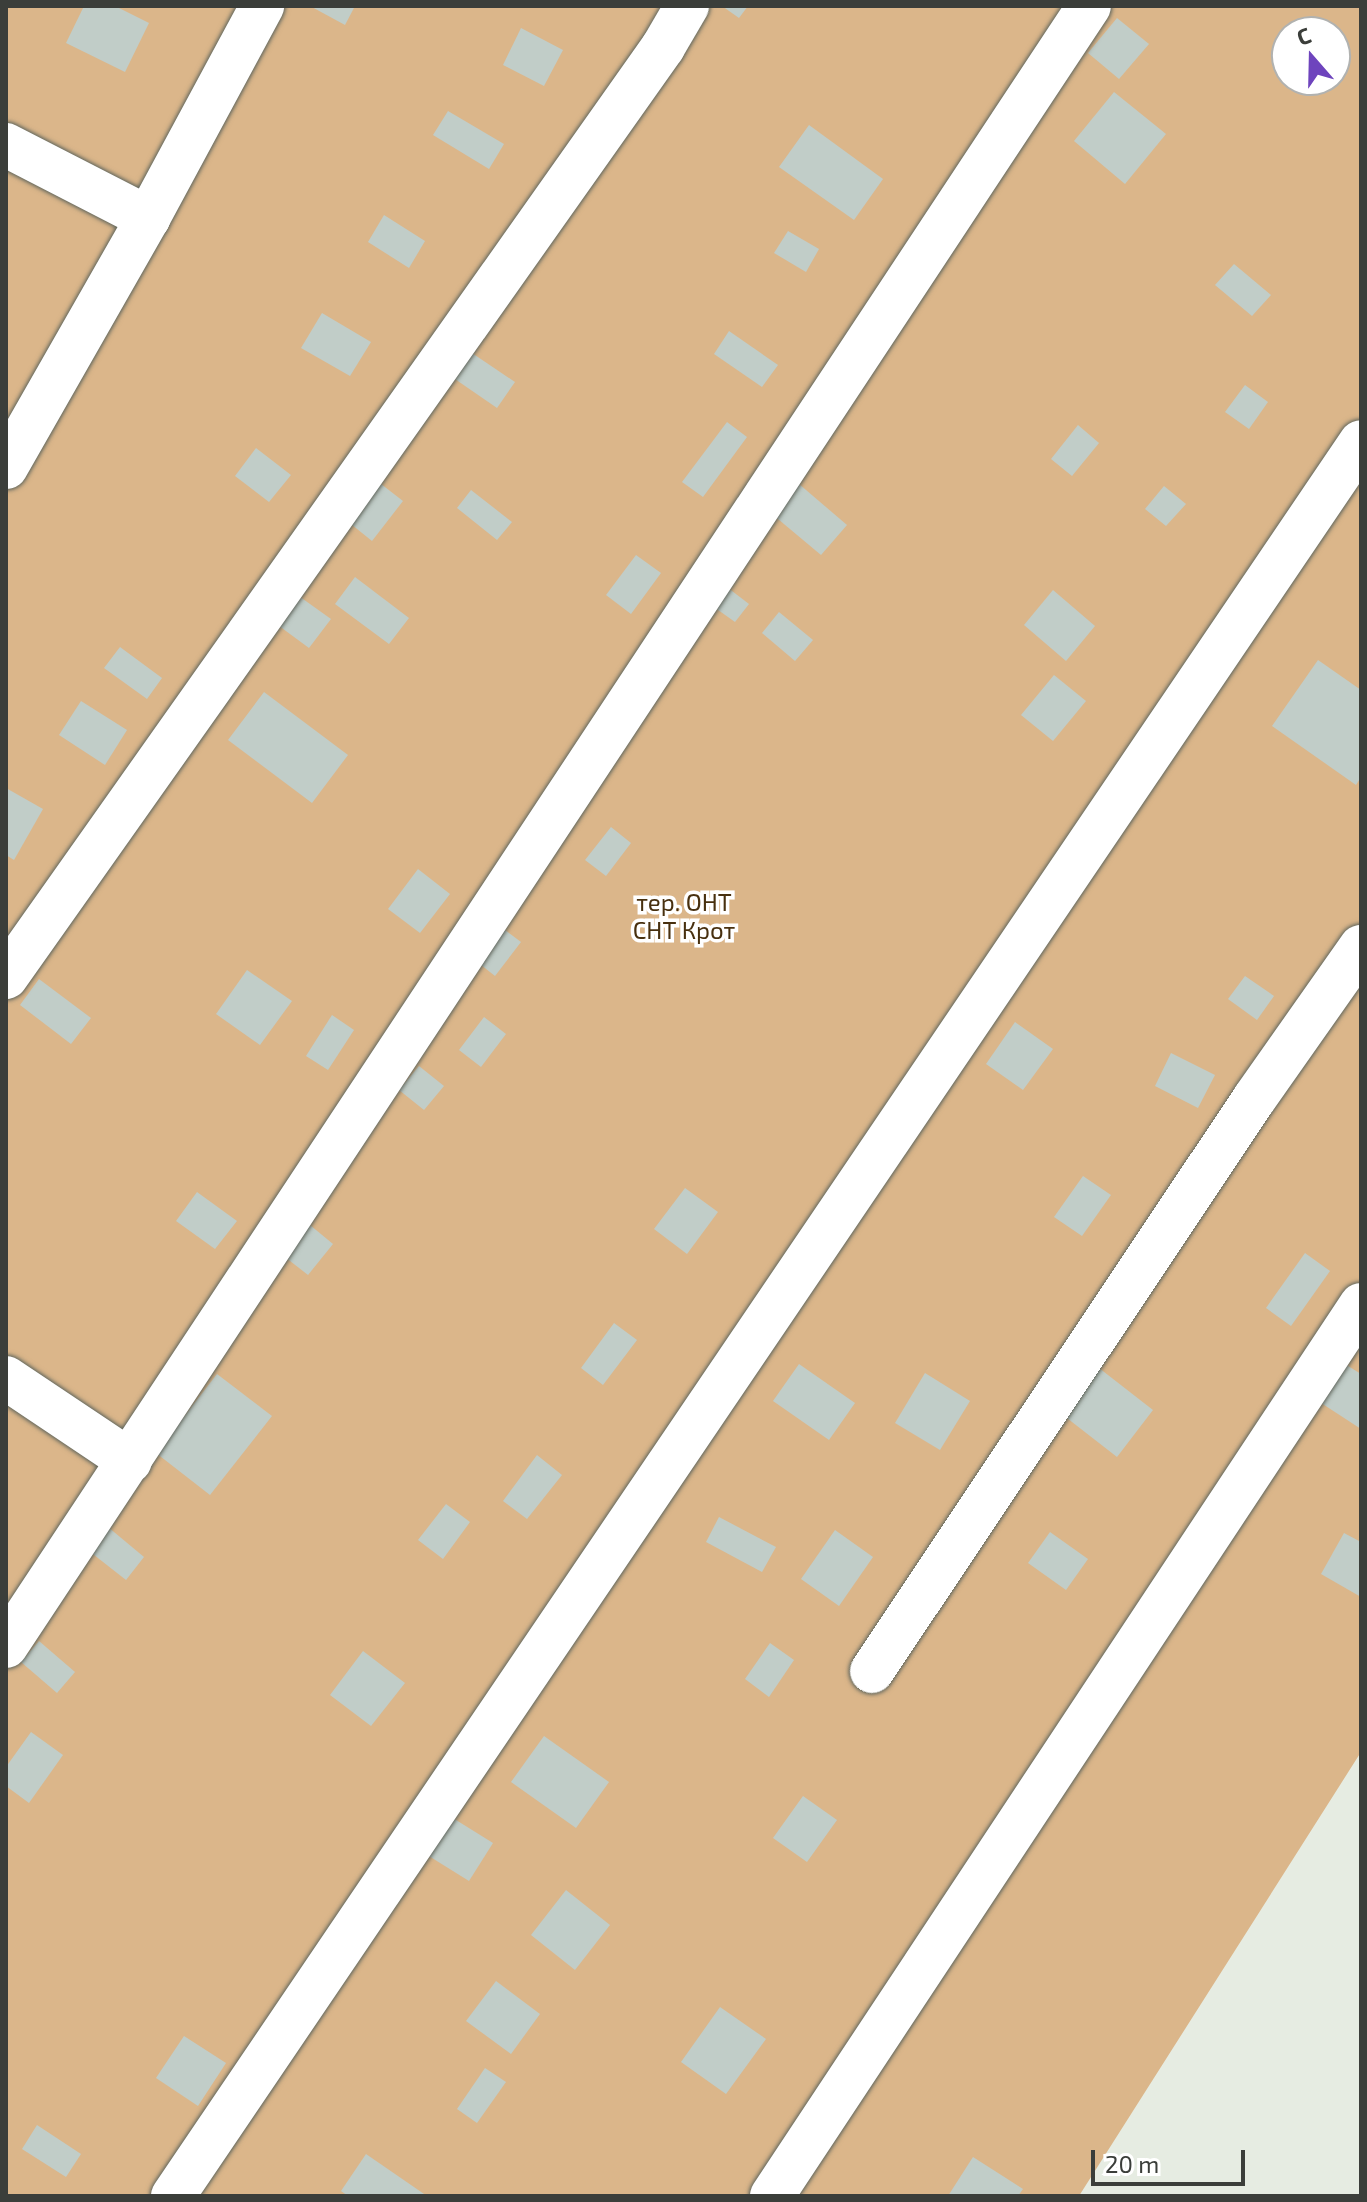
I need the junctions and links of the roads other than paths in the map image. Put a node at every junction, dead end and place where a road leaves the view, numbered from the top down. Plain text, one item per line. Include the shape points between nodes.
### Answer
1 (262, 6) edge
2 (687, 6) edge
3 (1089, 6) edge
4 (6, 145) edge
5 (148, 218) junction
6 (1361, 442) edge
7 (6, 467) edge
8 (1361, 947) edge
9 (6, 977) edge
10 (1361, 1305) edge
11 (6, 1378) edge
12 (130, 1461) junction
13 (6, 1646) edge
14 (872, 1671) dead end
15 (173, 2196) edge
16 (772, 2196) edge

1 - 5 lane
2 - 9 lane via 645,73
3 - 12 lane
4 - 5 lane
5 - 7 lane
6 - 15 lane
8 - 14 lane
10 - 16 lane
11 - 12 lane
12 - 13 lane

